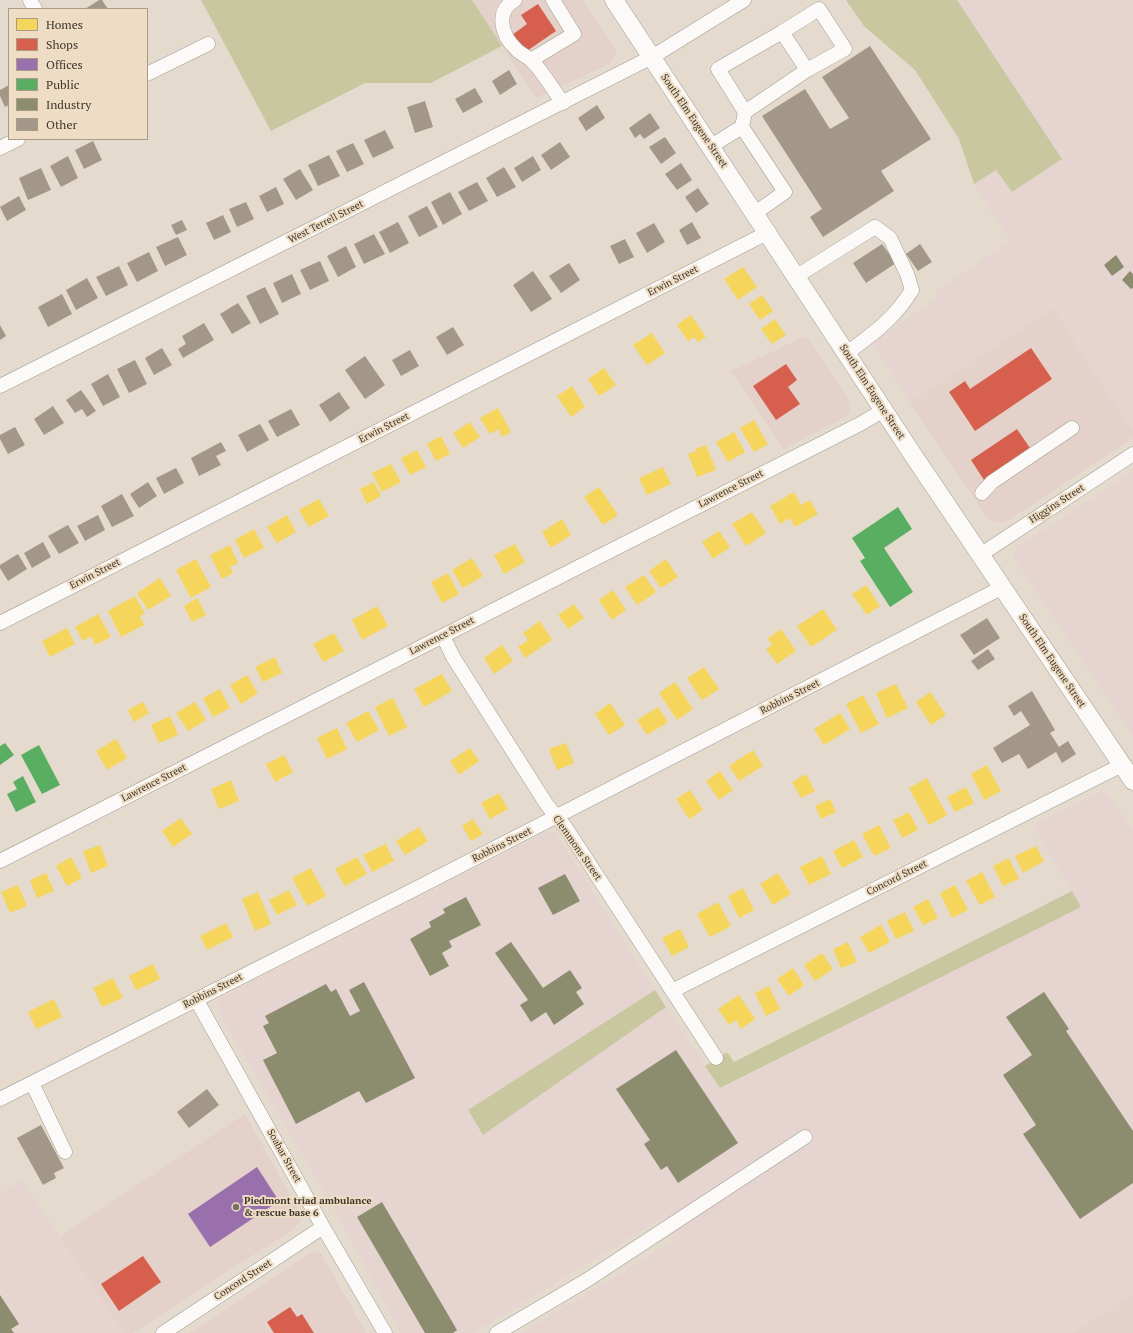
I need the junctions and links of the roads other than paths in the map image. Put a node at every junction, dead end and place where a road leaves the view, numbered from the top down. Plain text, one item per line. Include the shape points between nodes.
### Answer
1 (515, 0) edge
2 (553, 0) edge
3 (614, 0) edge
4 (744, 0) edge
5 (782, 32) junction
6 (208, 44) dead end
7 (652, 58) junction
8 (532, 60) junction
9 (807, 70) junction
10 (148, 74) edge
11 (563, 103) junction
12 (745, 112) junction
13 (742, 127) junction
14 (16, 140) edge
15 (711, 146) junction
16 (0, 148) edge
17 (755, 213) junction
18 (769, 232) junction
19 (797, 276) junction
20 (847, 353) junction
21 (0, 386) edge
22 (884, 410) junction
23 (1072, 428) dead end
24 (1133, 454) edge
25 (982, 493) dead end
26 (980, 554) junction
27 (1003, 587) junction
28 (0, 623) edge
29 (443, 636) junction
30 (1122, 765) junction
31 (1133, 781) edge
32 (557, 817) junction
33 (0, 861) edge
34 (672, 991) junction
35 (196, 999) junction
36 (716, 1058) dead end
37 (32, 1083) junction
38 (0, 1099) edge
39 (805, 1137) dead end
40 (65, 1152) dead end
41 (323, 1227) junction
42 (163, 1333) edge
43 (385, 1333) edge
44 (497, 1333) edge

1 - 8 street via 508,4 501,17 502,27 515,49
2 - 8 street via 574,34
3 - 7 main road, South Elm Eugene Street
4 - 7 street, West Terrell Street
5 - 9 street
5 - 9 street via 819,8 845,49
5 - 12 street via 718,69
6 - 10 street
7 - 11 street, West Terrell Street
7 - 15 main road, South Elm Eugene Street
8 - 11 street
9 - 12 street
11 - 21 street, West Terrell Street
12 - 13 street
13 - 15 street
13 - 17 street via 785,192
14 - 16 street
15 - 17 main road, South Elm Eugene Street
17 - 18 main road, South Elm Eugene Street
18 - 19 main road, South Elm Eugene Street
18 - 28 street, Erwin Street
19 - 20 main road, South Elm Eugene Street
19 - 20 street via 876,227 890,238 912,290 899,310 875,333
20 - 22 main road, South Elm Eugene Street
22 - 26 main road, South Elm Eugene Street
22 - 29 street, Lawrence Street
23 - 25 street via 992,482
24 - 26 street, Higgins Street
26 - 27 main road, South Elm Eugene Street
27 - 30 main road, South Elm Eugene Street
27 - 32 street, Robbins Street
29 - 32 street, Clemmons Street via 453,657
29 - 33 street, Lawrence Street
30 - 31 main road, South Elm Eugene Street
30 - 34 street, Concord Street
32 - 34 street, Clemmons Street
32 - 35 street, Robbins Street
34 - 36 street, Clemmons Street
35 - 37 street, Robbins Street
35 - 41 street, Soabar Street
37 - 38 street, Robbins Street
37 - 40 street
39 - 44 street via 587,1280
41 - 42 street, Concord Street
41 - 43 street, Soabar Street

